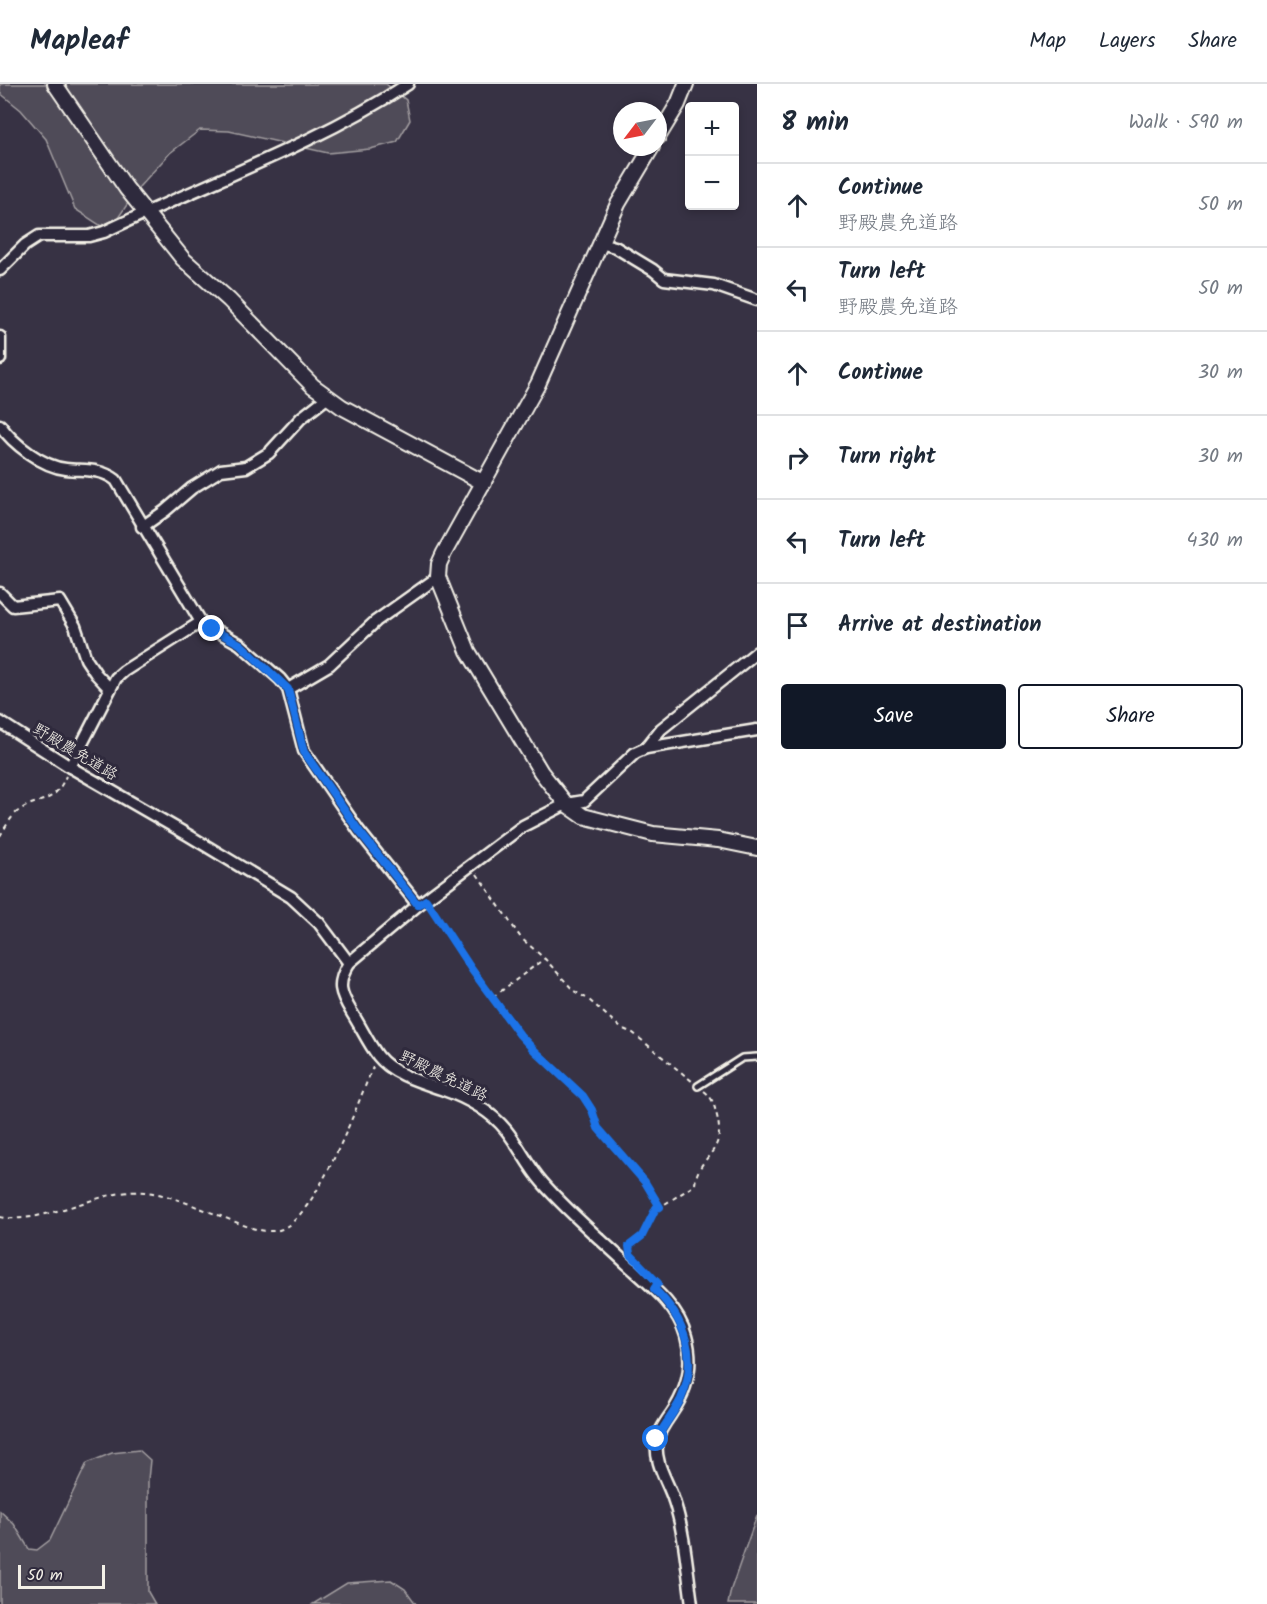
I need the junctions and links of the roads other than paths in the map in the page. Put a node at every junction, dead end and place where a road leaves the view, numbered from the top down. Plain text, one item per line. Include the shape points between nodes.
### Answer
1 (55, 84) edge
2 (408, 84) edge
3 (686, 84) edge
4 (667, 122) edge
5 (647, 156) edge
6 (145, 212) junction
7 (600, 243) junction
8 (0, 270) edge
9 (757, 300) edge
10 (0, 337) edge
11 (0, 359) edge
12 (328, 397) junction
13 (1, 431) edge
14 (484, 483) junction
15 (142, 526) junction
16 (438, 577) junction
17 (0, 593) edge
18 (201, 622) junction
19 (757, 652) edge
20 (110, 689) junction
21 (288, 689) junction
22 (0, 722) edge
23 (757, 730) edge
24 (646, 748) junction
25 (70, 767) junction
26 (566, 804) junction
27 (757, 848) edge
28 (422, 902) junction
29 (349, 963) junction
30 (757, 1057) edge
31 (698, 1086) road end
32 (692, 1604) edge

1 - 6 street
2 - 6 street via 371,108 268,160
3 - 4 street
5 - 7 street
6 - 8 street via 89,236 39,236
6 - 12 street via 183,259
7 - 9 street via 615,247 664,279 714,285
7 - 14 street via 538,384
10 - 11 street
12 - 14 street
12 - 15 street via 301,418 269,453 246,467 221,470
13 - 15 street via 50,466 98,470 111,476
14 - 16 street via 444,553
15 - 18 street
16 - 21 street via 376,621 329,665
16 - 26 street via 468,651
17 - 20 street via 13,606 60,601 75,626 86,659
18 - 20 street via 124,671
18 - 21 street via 240,644
19 - 24 street via 661,729
20 - 25 street
21 - 28 street via 304,752 359,831
22 - 25 street, 野殿農免道路
23 - 24 street
24 - 26 street via 635,753 584,801
25 - 29 street, 野殿農免道路 via 291,897 319,923
26 - 27 street via 583,816 653,834
26 - 28 street via 523,826
28 - 29 street
29 - 32 street, 野殿農免道路 via 341,975 342,992 378,1056 397,1071 470,1102 498,1122 542,1183 660,1295 680,1322 687,1337 687,1380 680,1400 656,1439 657,1457 680,1527
30 - 31 lane via 742,1058

